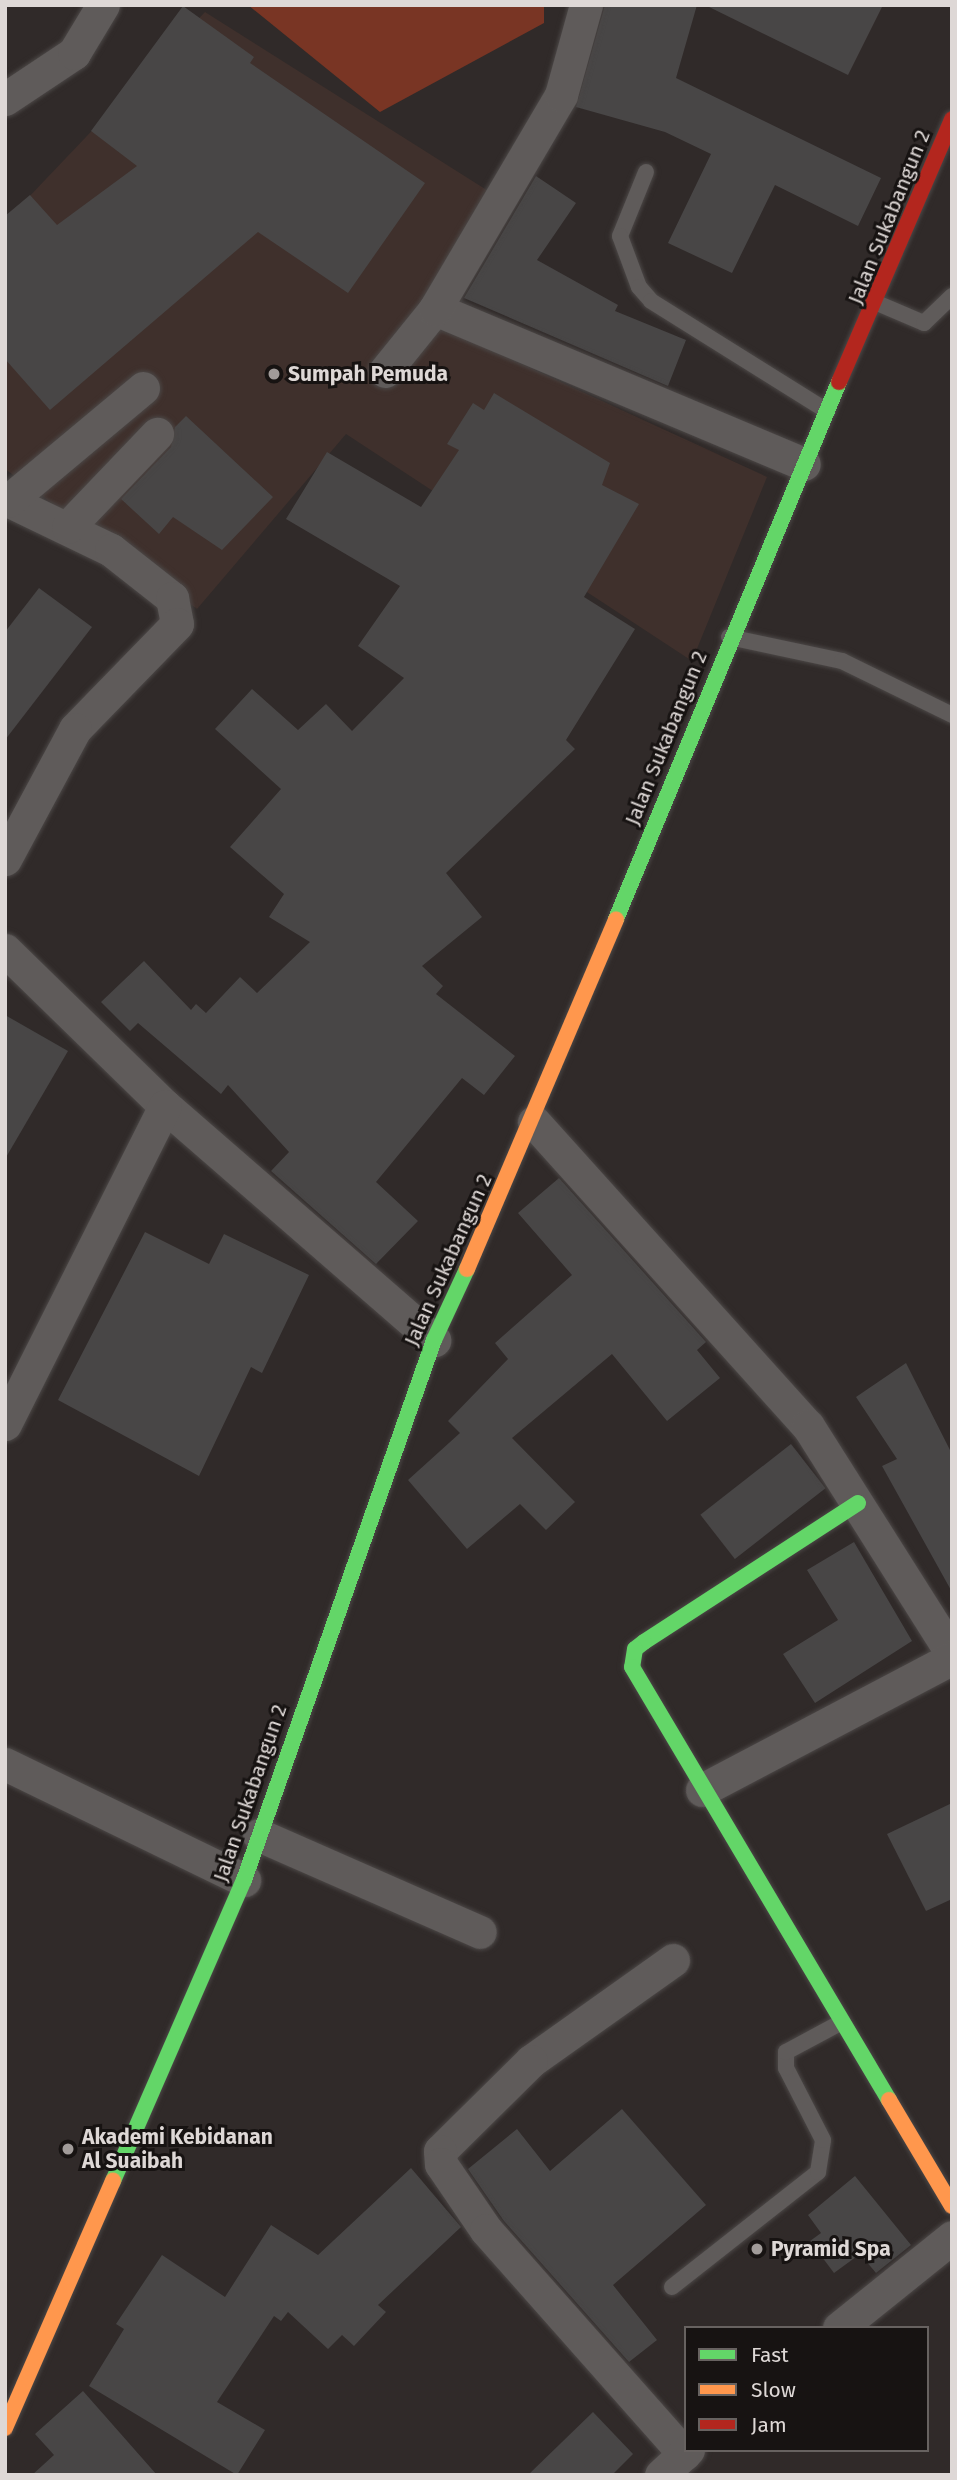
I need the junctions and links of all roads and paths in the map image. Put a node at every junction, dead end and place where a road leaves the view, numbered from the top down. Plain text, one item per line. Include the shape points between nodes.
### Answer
1 (103, 5) edge
2 (586, 5) edge
3 (5, 99) edge
4 (952, 119) edge
5 (932, 169) junction
6 (646, 172) dead end
7 (952, 177) edge
8 (952, 296) edge
9 (877, 303) junction
10 (435, 309) junction
11 (384, 371) dead end
12 (143, 388) dead end
13 (827, 411) junction
14 (157, 434) dead end
15 (804, 464) junction
16 (6, 500) edge
17 (68, 527) junction
18 (729, 636) junction
19 (952, 715) edge
20 (5, 859) edge
21 (11, 969) edge
22 (165, 1106) junction
23 (534, 1122) junction
24 (434, 1340) junction
25 (5, 1424) edge
26 (858, 1503) junction
27 (952, 1656) edge
28 (5, 1764) edge
29 (702, 1790) junction
30 (259, 1835) junction
31 (244, 1880) junction
32 (480, 1932) dead end
33 (673, 1960) dead end
34 (840, 2023) junction
35 (952, 2206) edge
36 (952, 2236) edge
37 (672, 2287) dead end
38 (841, 2326) edge
39 (5, 2428) edge
40 (678, 2460) edge

1 - 3 street via 74,53
2 - 10 street via 561,95
4 - 5 street, Jalan Sukabangun 2
5 - 7 lane
5 - 9 street, Jalan Sukabangun 2
6 - 13 lane via 620,236 639,287 651,301
8 - 9 lane via 924,323
9 - 13 street, Jalan Sukabangun 2
10 - 11 street
10 - 15 street
12 - 16 street
13 - 15 street, Jalan Sukabangun 2
14 - 17 street
15 - 18 street, Jalan Sukabangun 2
16 - 17 street
17 - 20 street via 111,550 172,598 177,624 75,729
18 - 19 lane via 842,661
18 - 23 street, Jalan Sukabangun 2
21 - 22 street
22 - 24 street
22 - 25 street
23 - 24 street, Jalan Sukabangun 2
23 - 26 street via 778,1389
24 - 30 street, Jalan Sukabangun 2
26 - 27 street
26 - 29 street via 635,1649 635,1679
27 - 29 street
28 - 31 street
29 - 34 street
30 - 31 street, Jalan Sukabangun 2
30 - 32 street
31 - 39 street, Jalan Sukabangun 2
33 - 40 street via 531,2061 440,2151 441,2164 486,2230
34 - 35 street
34 - 37 lane via 786,2052 786,2068 823,2140 818,2172
36 - 38 street

